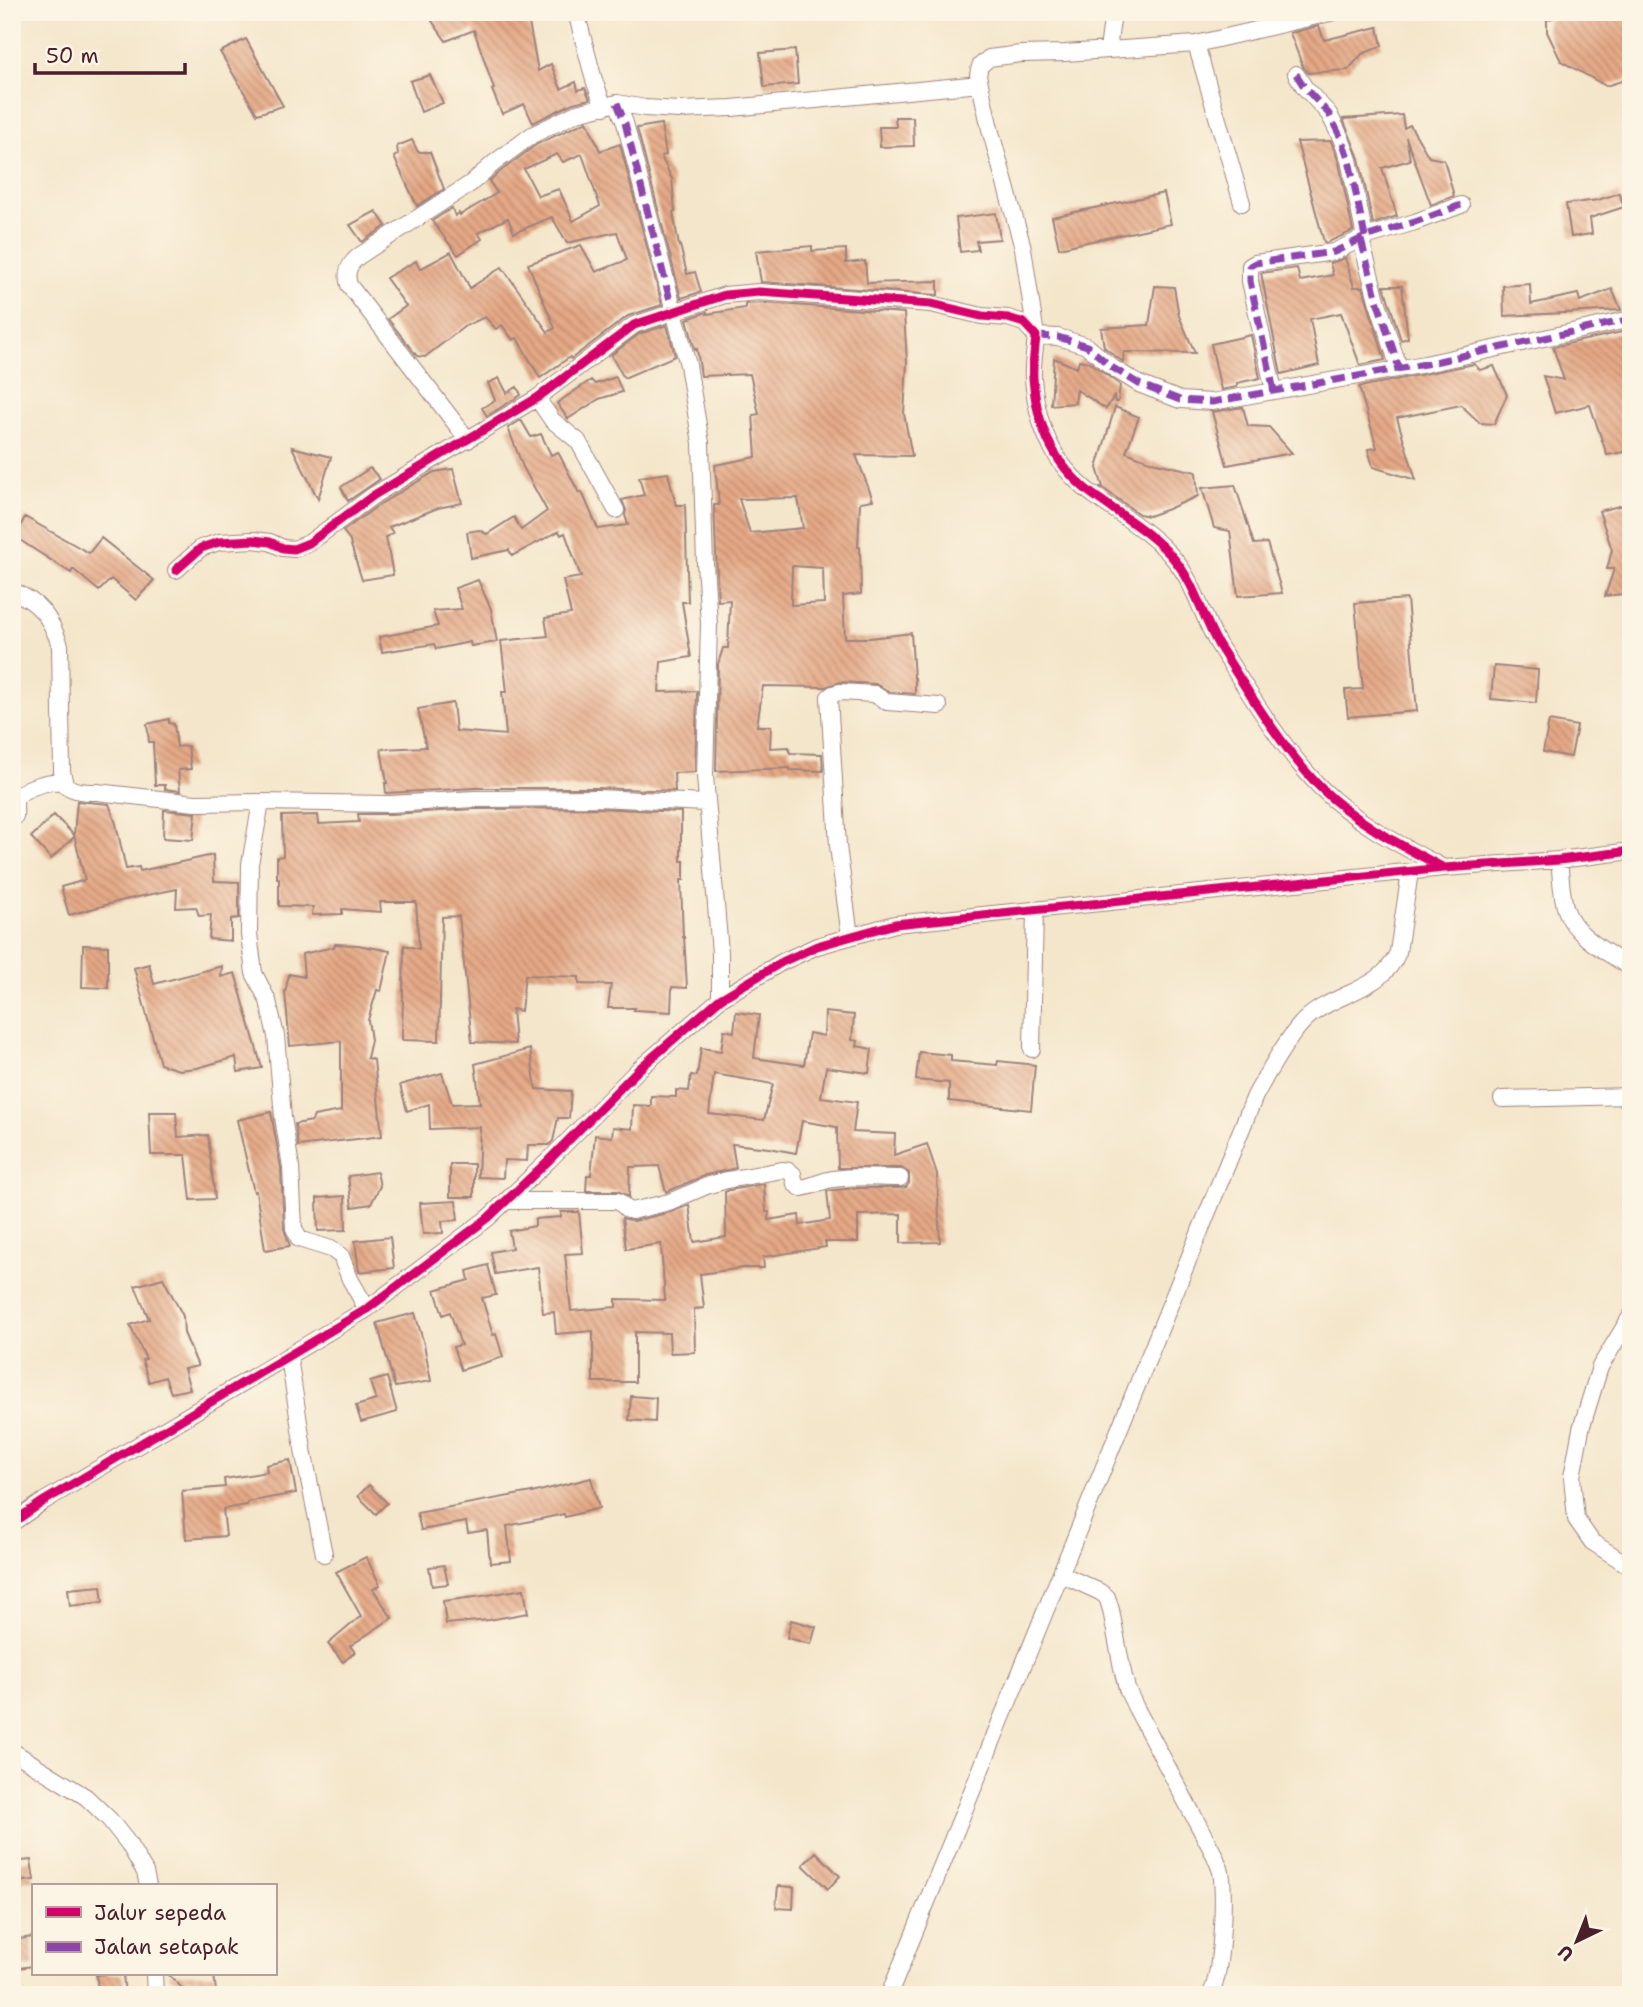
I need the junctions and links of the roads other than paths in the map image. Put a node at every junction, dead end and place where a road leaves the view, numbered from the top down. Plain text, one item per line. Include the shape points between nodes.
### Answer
1 (576, 12) edge
2 (1113, 12) edge
3 (1334, 12) edge
4 (1196, 44) junction
5 (1108, 51) junction
6 (1296, 74) dead end
7 (980, 84) junction
8 (611, 105) junction
9 (1242, 203) dead end
10 (1461, 205) dead end
11 (1363, 239) junction
12 (673, 312) junction
13 (1631, 319) edge
14 (1036, 336) junction
15 (1399, 368) junction
16 (1274, 391) junction
17 (537, 398) junction
18 (468, 440) junction
19 (616, 510) dead end
20 (176, 570) dead end
21 (12, 591) edge
22 (939, 706) dead end
23 (64, 782) junction
24 (261, 802) junction
25 (706, 803) junction
26 (12, 819) edge
27 (1631, 850) edge
28 (1559, 860) junction
29 (1444, 868) junction
30 (1410, 872) junction
31 (1035, 909) junction
32 (850, 937) junction
33 (1631, 968) edge
34 (720, 999) junction
35 (1032, 1049) dead end
36 (1631, 1096) edge
37 (1502, 1100) dead end
38 (900, 1178) dead end
39 (506, 1201) junction
40 (368, 1309) junction
41 (1631, 1316) edge
42 (289, 1357) junction
43 (12, 1523) edge
44 (324, 1554) dead end
45 (1631, 1567) edge
46 (1061, 1574) junction
47 (12, 1752) edge
48 (148, 1884) edge
49 (154, 1976) edge
50 (155, 1995) edge
51 (889, 1995) edge
52 (1210, 1995) edge

1 - 8 street via 594,80
2 - 5 street
3 - 4 street
4 - 5 street
4 - 9 street
5 - 7 street via 989,58 980,66
6 - 11 street via 1329,114 1341,138
7 - 8 street via 732,108
7 - 14 street via 1023,248
8 - 12 street via 625,122
8 - 18 street via 577,113 532,135 470,184 351,262 346,275 349,285
10 - 11 street
11 - 15 street
11 - 16 street via 1334,252 1250,267
12 - 14 street via 725,295 759,292 931,304 1009,318 1024,323
12 - 17 street via 634,325
12 - 25 street via 702,443 709,624
13 - 15 street
14 - 16 street via 1087,346 1139,384 1180,400 1212,402
14 - 29 street via 1033,376 1038,414 1055,456 1068,474 1174,559 1216,640 1265,717 1320,787 1373,829
15 - 16 street
17 - 18 street
17 - 19 street via 552,420 578,441
18 - 20 street via 374,495 309,543 294,549 253,540 219,542 201,548
21 - 23 street via 44,611 60,645
22 - 32 street via 887,702 874,694 840,692 829,698 838,846
23 - 24 street via 81,792 195,803
23 - 26 street via 38,785 18,796
24 - 25 street via 390,804 597,798
24 - 40 street via 250,864 249,934 254,973 268,1002 276,1036 294,1228 299,1239 341,1256
25 - 34 street
27 - 28 street
28 - 29 street
28 - 33 street via 1571,921
29 - 30 street
30 - 31 street
30 - 46 street via 1394,963 1384,975 1307,1017 1255,1096
31 - 32 street via 895,924
31 - 35 street
32 - 34 street via 782,962
34 - 39 street via 639,1069
36 - 37 street
38 - 39 street via 842,1178 802,1188 795,1184 791,1172 782,1170 709,1185 632,1211 618,1201
39 - 40 street
40 - 42 street
41 - 45 street via 1600,1367 1572,1477 1576,1519 1592,1542
42 - 43 street
42 - 44 street
46 - 51 street
46 - 52 street via 1107,1597 1127,1689 1221,1872 1219,1969
47 - 48 street via 86,1797 128,1843
49 - 50 street

